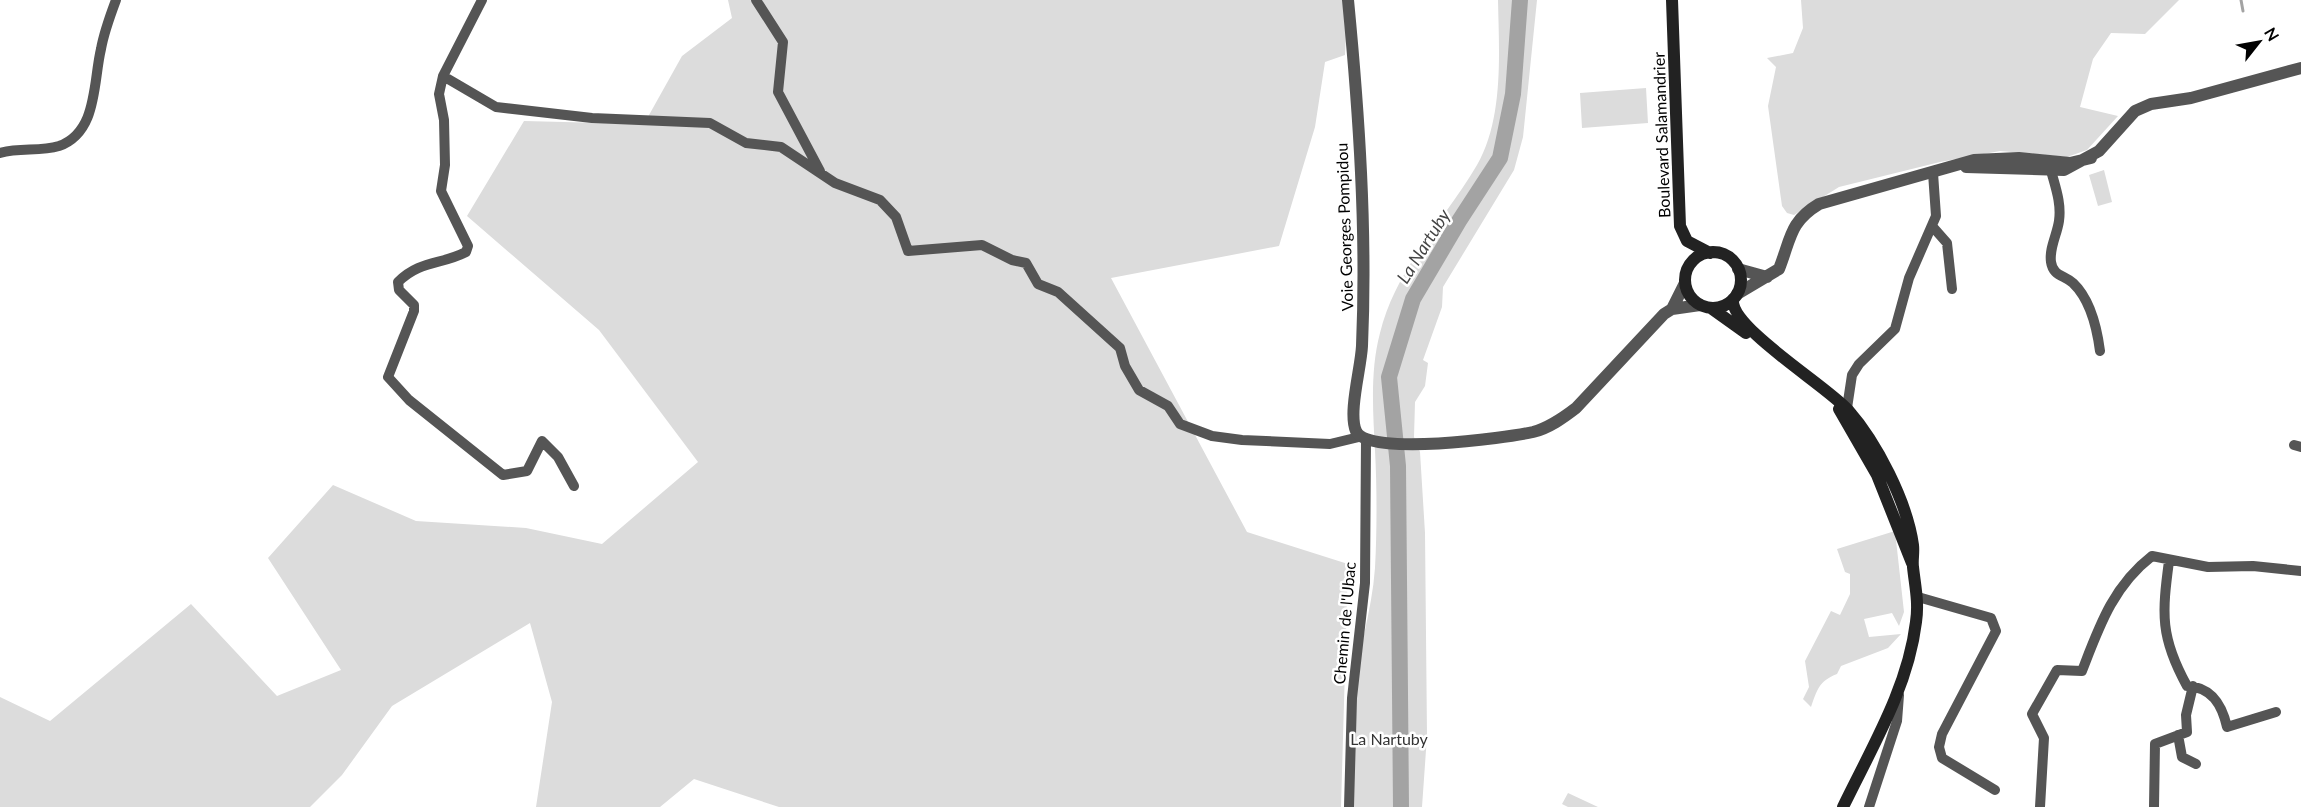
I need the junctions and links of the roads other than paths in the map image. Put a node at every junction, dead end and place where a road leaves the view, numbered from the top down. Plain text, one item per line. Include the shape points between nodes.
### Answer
1 (116, 0) edge
2 (482, 0) edge
3 (756, 0) edge
4 (1348, 0) edge
5 (1672, 0) edge
6 (2301, 68) edge
7 (443, 76) junction
8 (0, 153) edge
9 (2050, 166) junction
10 (1933, 173) junction
11 (822, 174) junction
12 (1932, 226) junction
13 (1710, 253) junction
14 (1738, 269) junction
15 (1768, 277) junction
16 (1685, 283) junction
17 (1952, 289) dead end
18 (1735, 297) junction
19 (1706, 307) junction
20 (1672, 309) junction
21 (1761, 340) junction
22 (2100, 351) dead end
23 (1816, 380) junction
24 (1847, 408) junction
25 (1366, 440) junction
26 (1870, 463) junction
27 (1883, 467) junction
28 (574, 486) dead end
29 (2169, 561) junction
30 (1913, 565) junction
31 (2301, 571) edge
32 (1918, 597) junction
33 (2193, 686) junction
34 (1899, 691) junction
35 (2276, 712) dead end
36 (2178, 735) junction
37 (2196, 764) dead end
38 (1995, 790) dead end
39 (1350, 807) edge
40 (1843, 807) edge
41 (1869, 807) edge
42 (2040, 807) edge
43 (2154, 807) edge

1 - 8 street via 100,49 90,112 81,131 62,145
2 - 7 street
3 - 11 street via 783,42 778,92
4 - 25 street, Voie Georges Pompidou via 1363,264 1362,363 1353,403 1354,429
5 - 13 main road, Boulevard Salamandrier via 1680,226 1687,241
6 - 9 street via 2191,98 2151,104 2135,111 2091,158
7 - 11 street via 496,107 592,118 711,123 746,143 781,147
7 - 28 street via 439,94 445,165 441,192 468,246 466,252 455,258 423,265 398,282 414,311 388,377 409,400 502,475 527,471 542,441 558,457
9 - 10 street via 1990,158
9 - 22 street via 2059,207 2050,261 2054,271 2073,283 2096,321
10 - 12 street via 1937,205
10 - 15 street via 1846,195 1811,209 1795,223 1779,269
11 - 25 street via 880,200 896,217 908,251 982,245 1026,263 1038,284 1058,292 1120,348 1139,390 1168,406 1180,424 1212,436 1242,440 1330,444
12 - 17 street via 1947,243
12 - 24 street via 1909,278 1895,329 1852,375
13 - 14 main road via 1728,257
13 - 16 main road via 1690,264
14 - 15 street
14 - 18 main road via 1740,284
15 - 18 street via 1749,285
16 - 19 main road via 1688,293
16 - 20 street
18 - 19 main road via 1719,308
18 - 21 main road via 1733,308 1738,318
19 - 20 street
19 - 21 main road
20 - 25 street via 1562,420 1535,431 1420,445
21 - 23 main road
23 - 24 main road
23 - 26 main road via 1841,412
24 - 27 main road
25 - 39 street, Chemin de l'Ubac via 1365,583 1352,698
26 - 27 main road
26 - 30 main road via 1891,504
27 - 30 main road via 1903,507 1913,545
29 - 31 street via 2208,567
29 - 33 street via 2165,630 2175,663 2187,686
29 - 42 street via 2152,556 2139,566 2107,609 2082,671 2057,670 2032,714 2044,738
30 - 32 main road
32 - 34 main road via 1912,645
32 - 38 street via 1991,618 1996,624 1939,747 1942,758
33 - 35 street via 2222,705 2228,727
33 - 36 street via 2186,715 2187,732
34 - 40 main road
34 - 41 street via 1897,721
36 - 37 street via 2182,757
36 - 43 street via 2159,741 2153,749

